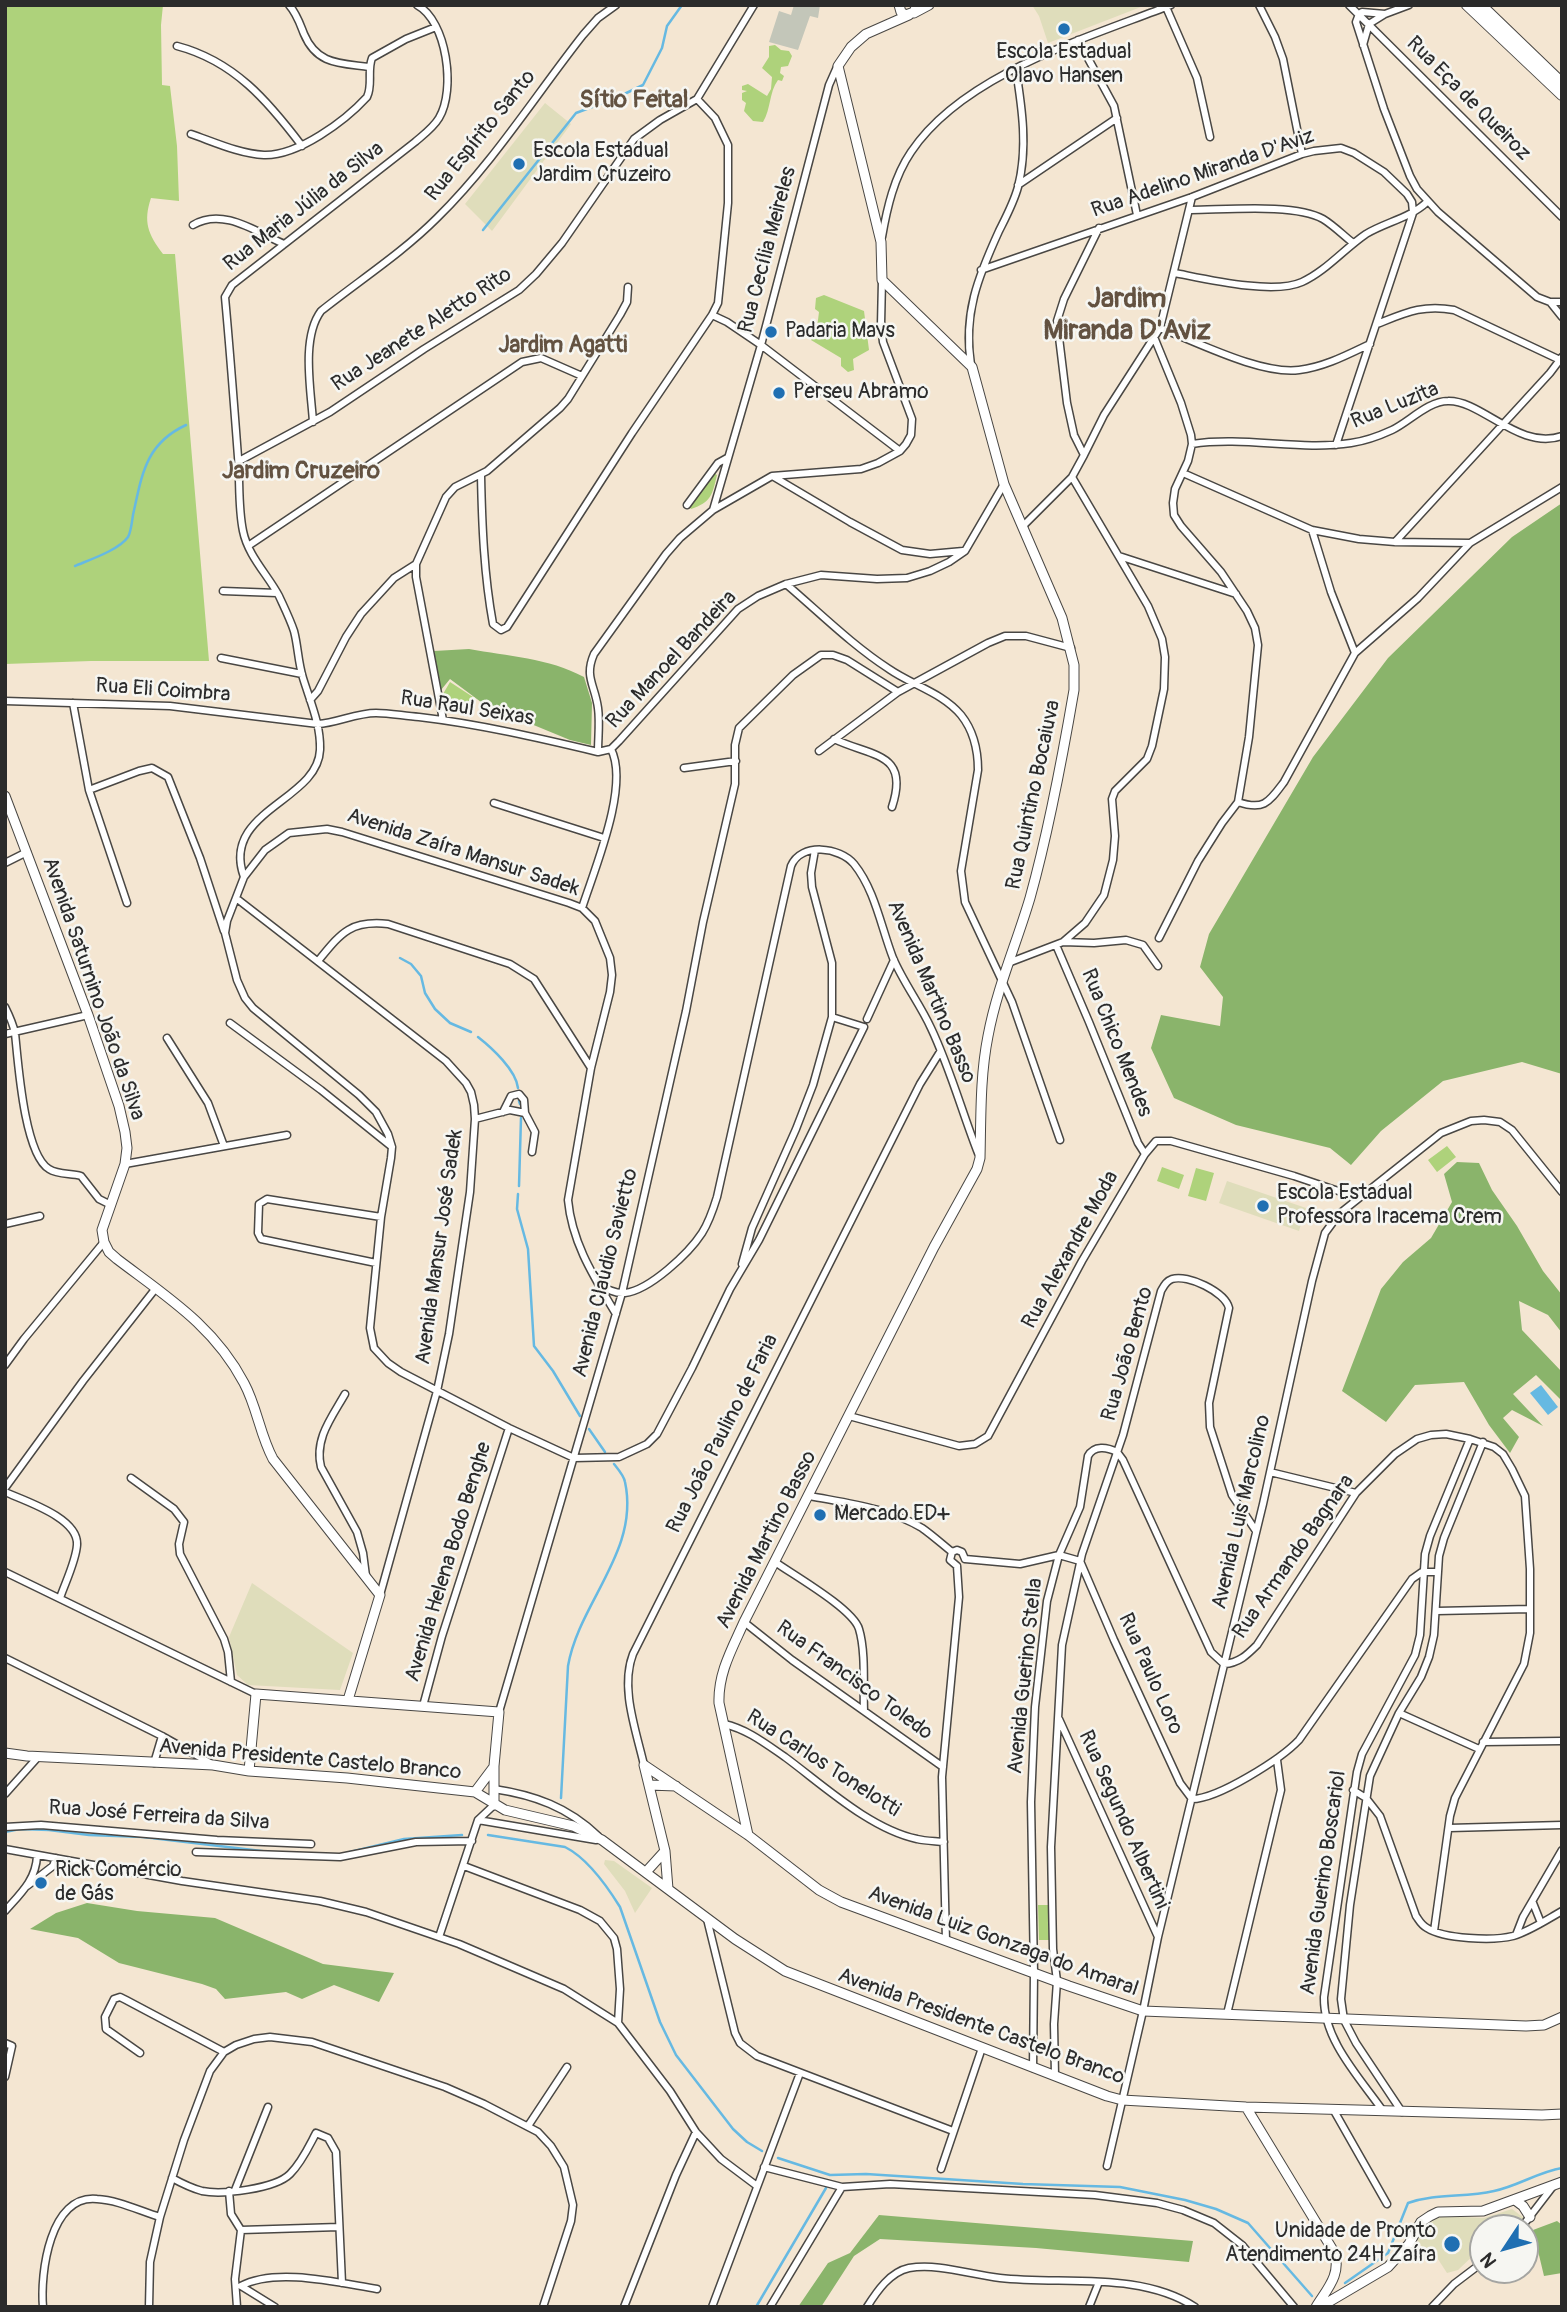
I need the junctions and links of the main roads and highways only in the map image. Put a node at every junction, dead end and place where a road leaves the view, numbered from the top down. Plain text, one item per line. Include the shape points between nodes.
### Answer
1 (1467, 5) edge
2 (1481, 5) edge
3 (1562, 83) edge
4 (1562, 95) edge

1 - 4 main road
2 - 3 main road

